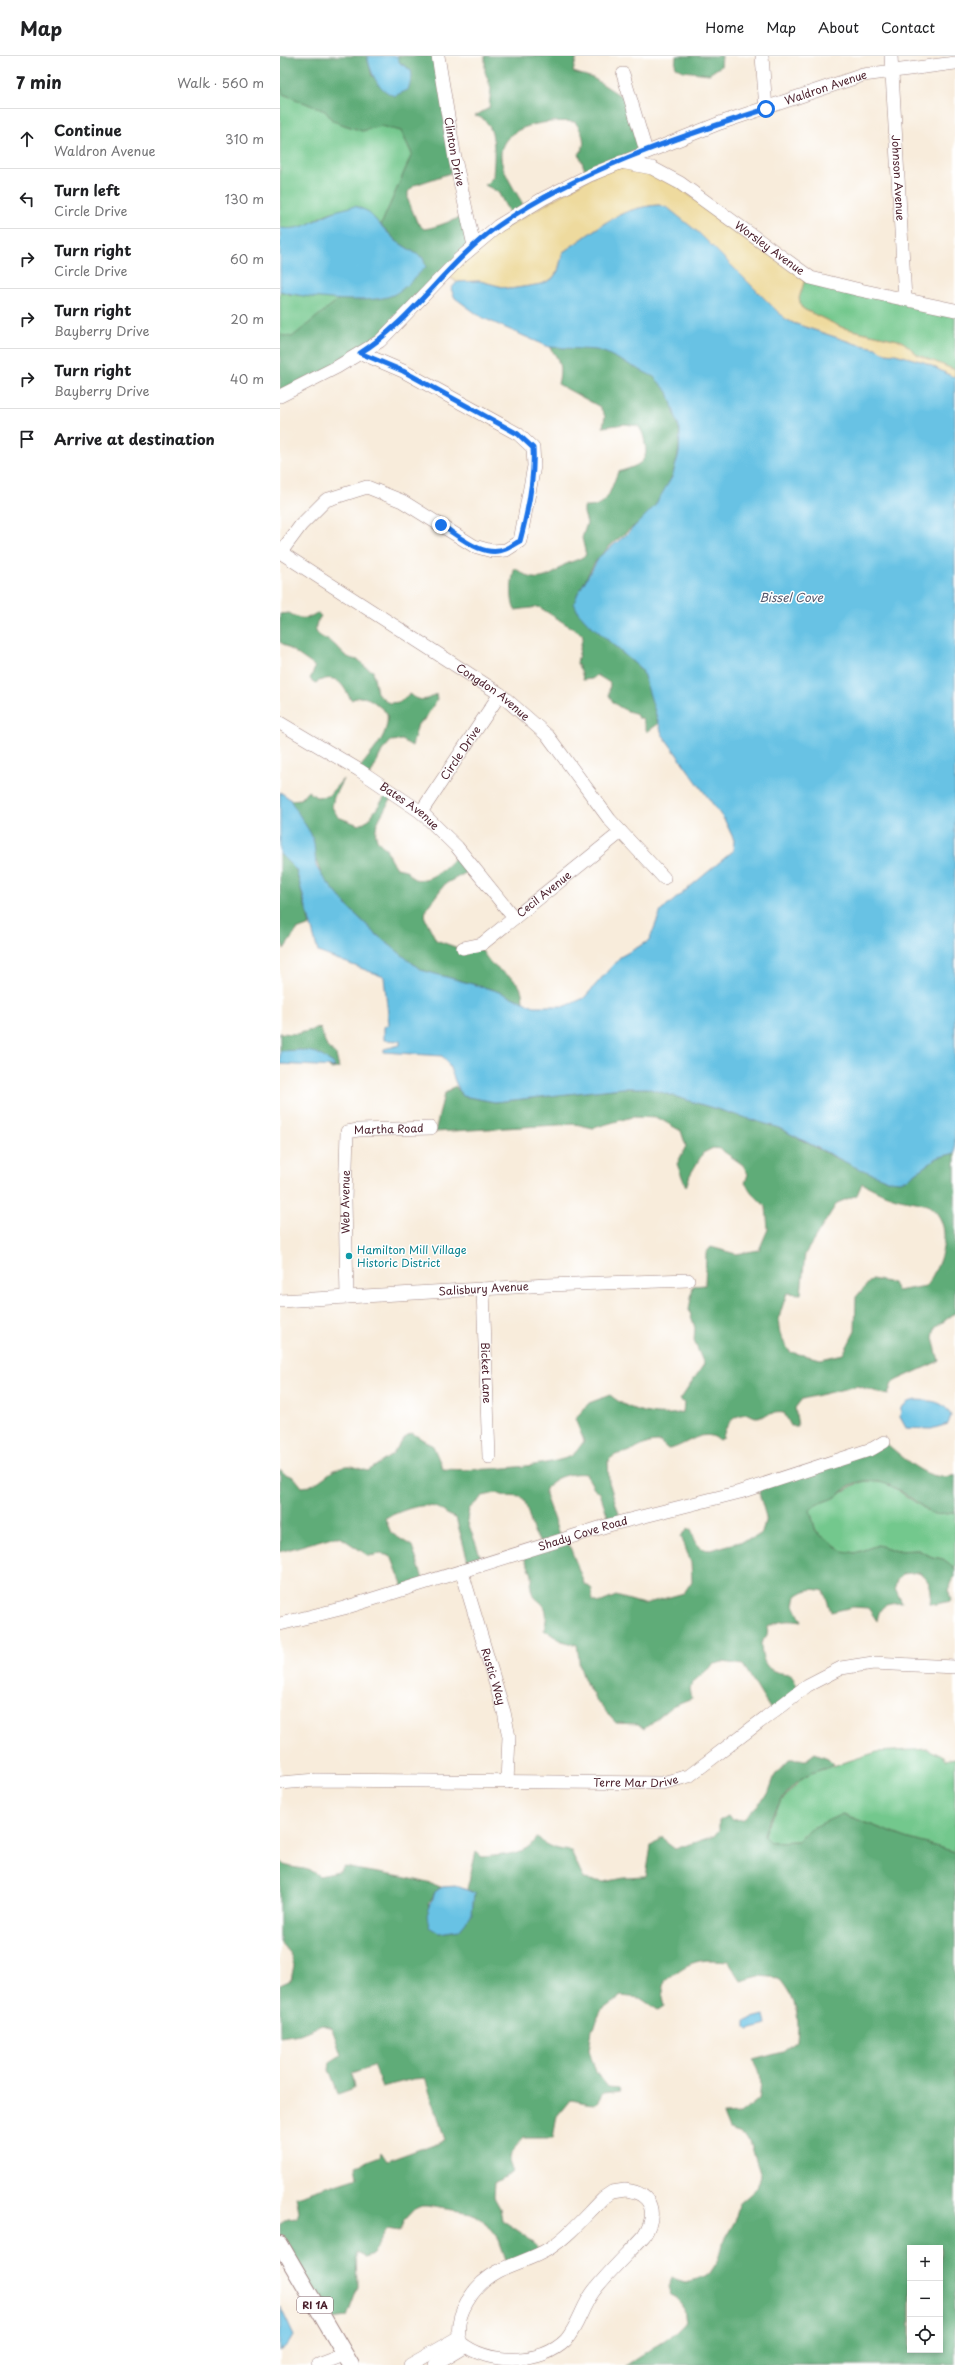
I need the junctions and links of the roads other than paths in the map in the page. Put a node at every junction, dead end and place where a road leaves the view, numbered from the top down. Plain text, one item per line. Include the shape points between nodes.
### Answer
1 (438, 56) edge
2 (762, 56) edge
3 (891, 56) edge
4 (955, 63) edge
5 (892, 70) junction
6 (623, 74) dead end
7 (766, 109) junction
8 (646, 151) junction
9 (622, 162) junction
10 (474, 246) junction
11 (905, 299) junction
12 (955, 310) edge
13 (360, 353) junction
14 (280, 396) edge
15 (280, 552) edge
16 (500, 694) junction
17 (280, 723) edge
18 (421, 812) junction
19 (621, 832) junction
20 (664, 878) dead end
21 (514, 918) junction
22 (463, 948) dead end
23 (431, 1128) dead end
24 (347, 1132) joint
25 (688, 1280) dead end
26 (483, 1289) junction
27 (347, 1297) junction
28 (280, 1301) edge
29 (884, 1442) dead end
30 (489, 1457) dead end
31 (462, 1572) junction
32 (280, 1624) edge
33 (955, 1667) edge
34 (507, 1782) junction
35 (280, 1783) edge
36 (280, 2244) edge
37 (462, 2342) junction
38 (348, 2360) edge
39 (318, 2365) edge
40 (410, 2365) edge
41 (435, 2365) edge

1 - 10 street, Clinton Drive via 455,159
2 - 7 street
3 - 5 street, Johnson Avenue
4 - 5 street, Waldron Avenue
5 - 7 street, Waldron Avenue via 864,75
5 - 11 street, Johnson Avenue
6 - 8 street
7 - 8 street, Waldron Avenue
8 - 9 street, Waldron Avenue
9 - 10 street, Waldron Avenue via 544,198 498,226
9 - 11 street, Worsley Avenue via 652,168 680,183 811,278
10 - 13 street, Waldron Avenue via 380,341
11 - 12 street, Worsley Avenue
13 - 14 street, Waldron Avenue
13 - 15 street via 424,382 518,434 533,448 534,466 520,541 506,550 492,551 474,546 402,502 366,487 326,500 301,525
15 - 16 street, Congdon Avenue
16 - 18 street, Circle Drive
16 - 19 street, Congdon Avenue via 548,736
17 - 18 street, Bates Avenue
18 - 21 street, Bates Avenue via 457,847
19 - 20 street, Congdon Avenue
19 - 21 street, Cecil Avenue
21 - 22 street, Cecil Avenue via 482,944
23 - 24 street, Martha Road
24 - 27 street, Web Avenue
25 - 26 street, Salisbury Avenue via 659,1279
26 - 27 street, Salisbury Avenue
26 - 30 street, Bicket Lane
27 - 28 street, Salisbury Avenue
29 - 31 street, Shady Cove Road via 872,1449 740,1492 609,1525
31 - 32 street, Shady Cove Road via 344,1608
31 - 34 street, Rustic Way via 504,1712 509,1737
33 - 34 street, Terre Mar Drive via 873,1662 841,1668 808,1685 689,1776 662,1783
34 - 35 street, Terre Mar Drive via 317,1780
36 - 38 main road, RI 1A
37 - 37 street via 459,2324 463,2311 474,2292 490,2276 551,2248 612,2192 631,2191 641,2195 649,2203 652,2219 644,2236 593,2292 584,2304 568,2338 558,2349 537,2361 516,2365 487,2359
37 - 40 street
37 - 41 street
38 - 39 street

